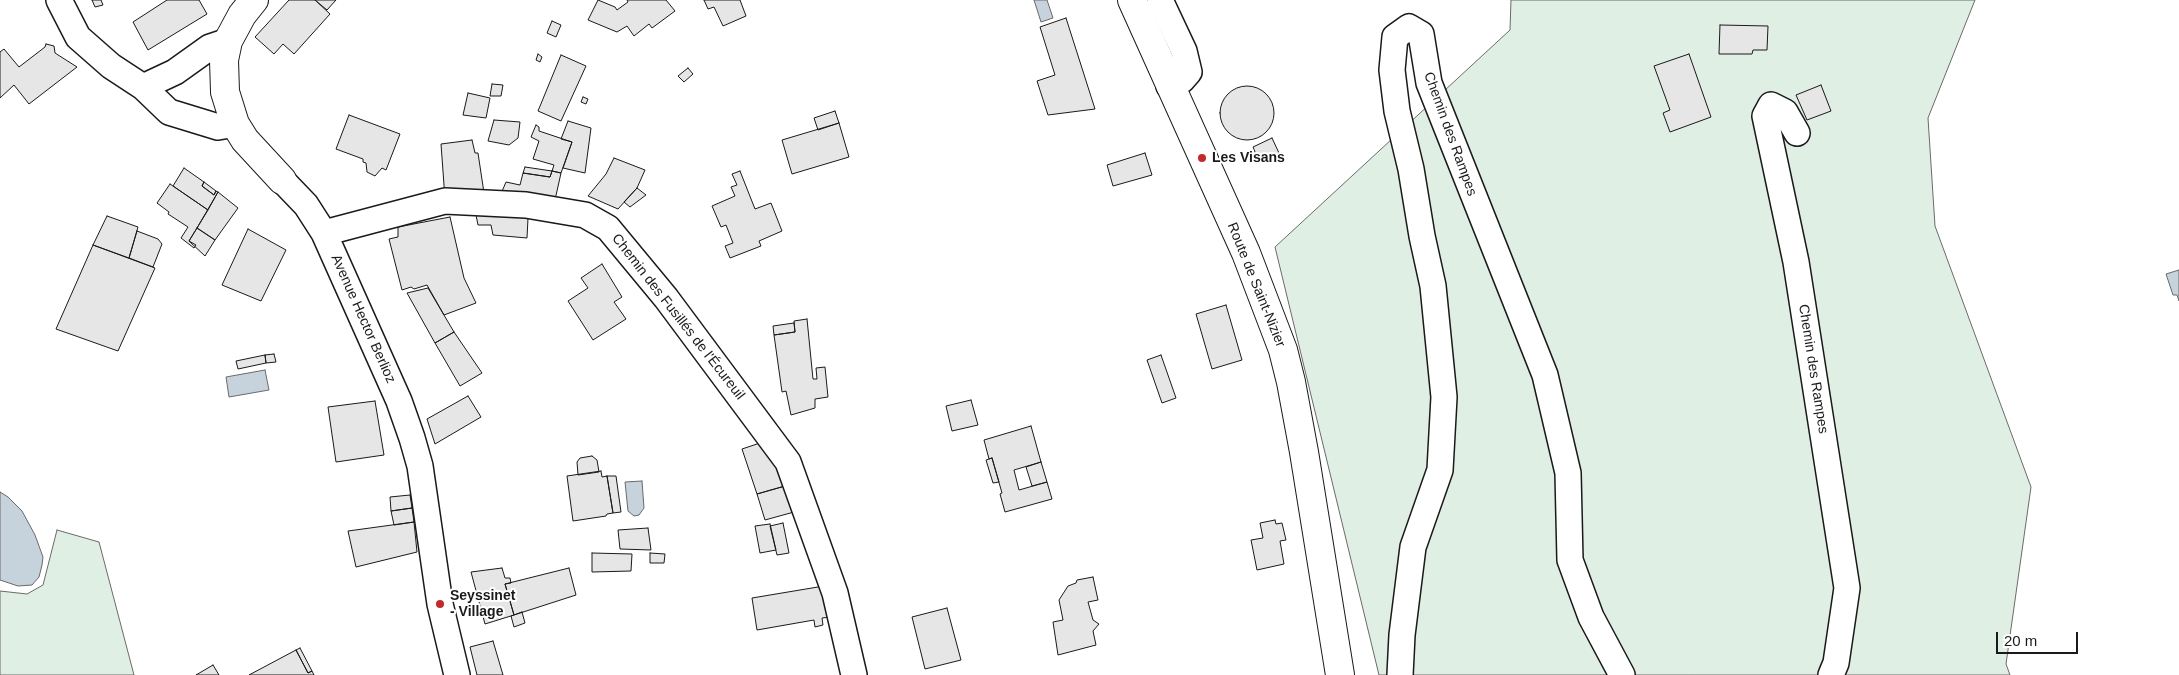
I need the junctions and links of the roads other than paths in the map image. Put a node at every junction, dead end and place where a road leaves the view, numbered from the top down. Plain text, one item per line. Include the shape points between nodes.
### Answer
1 (60, 0) edge
2 (254, 0) edge
3 (1132, 0) edge
4 (1160, 0) edge
5 (228, 41) junction
6 (1169, 86) junction
7 (143, 87) junction
8 (235, 124) junction
9 (1797, 133) dead end
10 (282, 180) joint
11 (324, 233) junction
12 (457, 675) edge
13 (854, 675) edge
14 (1340, 675) edge
15 (1400, 675) edge
16 (1622, 675) edge
17 (1831, 675) edge

1 - 7 street via 78,37 111,66
2 - 5 main road, Avenue Hector Berlioz
3 - 6 main road, Route de Saint-Nizier
4 - 6 street via 1184,51 1189,72 1182,80
5 - 7 street via 210,47 175,72
5 - 8 main road, Avenue Hector Berlioz via 224,60 225,92
6 - 14 main road, Route de Saint-Nizier via 1246,253 1283,350
7 - 8 street via 169,112 218,127
8 - 10 main road, Avenue Hector Berlioz
9 - 17 street, Chemin des Rampes via 1785,112 1771,105 1765,116 1796,262 1847,588 1836,663
10 - 11 street, Avenue Hector Berlioz via 306,206
11 - 12 street, Avenue Hector Berlioz via 399,401 412,438 420,466 440,604
11 - 13 street, Chemin des Fusillés de l'Écureuil via 445,202 526,205 584,215 608,228 666,298 788,462 835,593
15 - 16 street, Chemin des Rampes via 1413,547 1440,470 1444,397 1433,286 1397,111 1392,70 1395,37 1410,27 1422,34 1429,83 1546,375 1568,473 1570,560 1591,618

